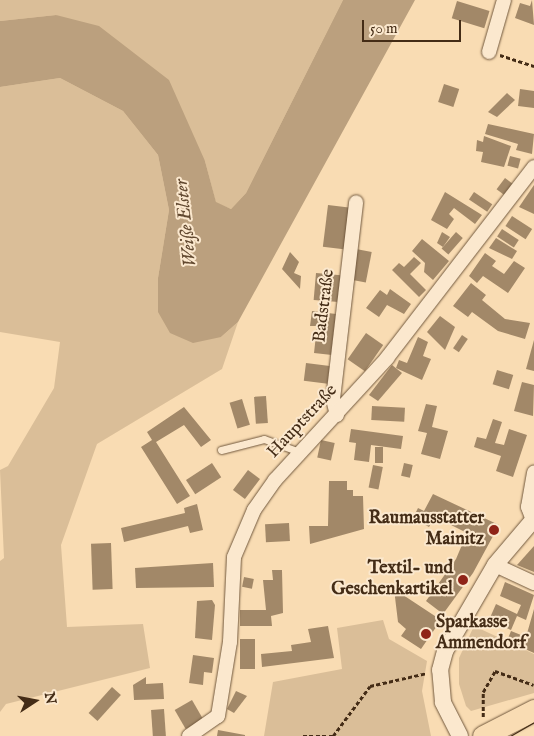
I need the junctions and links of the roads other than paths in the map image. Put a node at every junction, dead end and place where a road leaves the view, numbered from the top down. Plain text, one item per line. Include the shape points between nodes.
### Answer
1 (504, 0) edge
2 (489, 52) road end
3 (534, 168) edge
4 (356, 202) dead end
5 (337, 415) junction
6 (221, 450) dead end
7 (300, 452) junction
8 (534, 473) edge
9 (534, 520) edge
10 (495, 565) junction
11 (534, 583) edge
12 (534, 710) edge
13 (189, 736) edge
14 (460, 736) edge
15 (483, 736) edge

1 - 2 street
3 - 5 street, Hauptstraße via 436,298
4 - 5 street, Badstraße via 333,399
5 - 7 street, Hauptstraße
6 - 7 lane via 264,438
7 - 13 street, Hauptstraße via 275,480 242,532 234,557 225,689 218,716
8 - 9 street via 528,506
9 - 10 street
10 - 11 street
10 - 14 street via 456,629 440,670 443,702
12 - 15 main road

